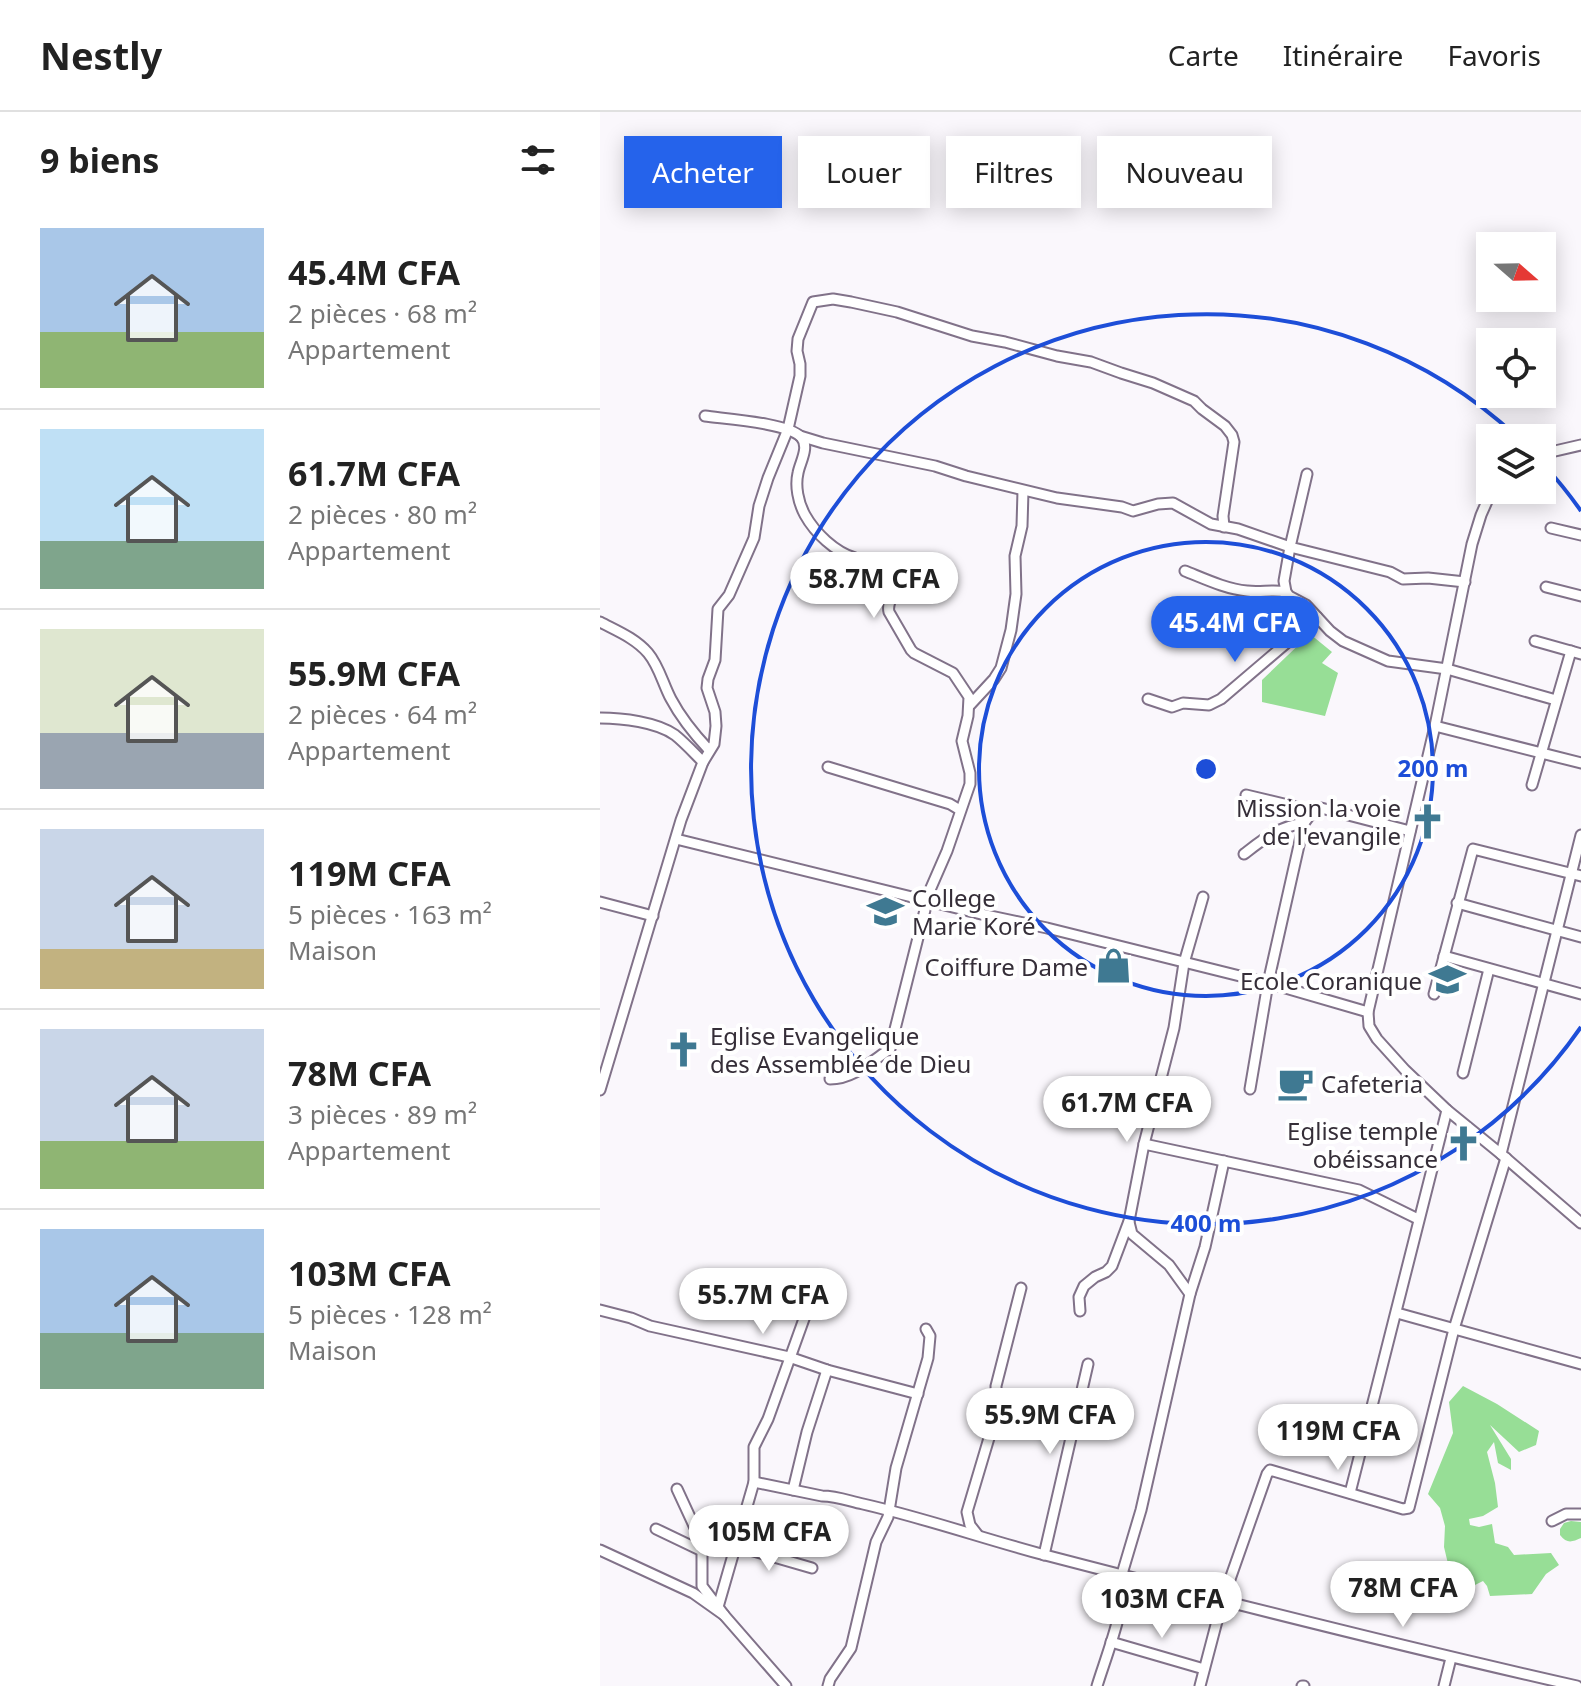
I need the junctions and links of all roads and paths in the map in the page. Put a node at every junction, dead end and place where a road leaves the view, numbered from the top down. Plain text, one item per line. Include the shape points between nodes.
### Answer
1 (705, 416) dead end
2 (788, 429) junction
3 (800, 436) junction
4 (1581, 445) edge
5 (1556, 451) edge
6 (1307, 474) dead end
7 (1023, 491) junction
8 (1486, 504) edge
9 (1224, 527) junction
10 (1551, 528) dead end
11 (1581, 535) edge
12 (1290, 547) junction
13 (1185, 571) dead end
14 (1465, 582) junction
15 (1546, 587) dead end
16 (1286, 592) junction
17 (1581, 596) edge
18 (1317, 617) junction
19 (600, 622) edge
20 (1535, 641) dead end
21 (1576, 653) edge
22 (1447, 669) junction
23 (1148, 699) dead end
24 (1556, 700) junction
25 (970, 705) junction
26 (600, 718) edge
27 (1435, 726) junction
28 (709, 750) junction
29 (1540, 754) junction
30 (703, 762) junction
31 (1581, 763) edge
32 (828, 767) dead end
33 (1532, 785) dead end
34 (1246, 795) dead end
35 (960, 810) junction
36 (1313, 811) junction
37 (1304, 823) junction
38 (1410, 831) junction
39 (1581, 835) edge
40 (676, 839) junction
41 (1244, 854) dead end
42 (1576, 874) edge
43 (1203, 897) dead end
44 (928, 901) junction
45 (600, 902) edge
46 (1457, 903) junction
47 (653, 916) junction
48 (1556, 930) junction
49 (1581, 937) edge
50 (1444, 956) junction
51 (1184, 963) junction
52 (1489, 969) junction
53 (1268, 983) junction
54 (1543, 984) junction
55 (1434, 994) dead end
56 (1581, 994) edge
57 (1368, 1012) junction
58 (1463, 1073) dead end
59 (830, 1079) dead end
60 (1250, 1089) dead end
61 (600, 1090) edge
62 (1447, 1110) junction
63 (1144, 1144) junction
64 (1504, 1156) junction
65 (1224, 1161) junction
66 (1418, 1219) junction
67 (1129, 1221) junction
68 (1581, 1223) edge
69 (1021, 1288) dead end
70 (814, 1291) dead end
71 (1190, 1294) junction
72 (600, 1310) edge
73 (1080, 1311) dead end
74 (1397, 1313) junction
75 (926, 1329) dead end
76 (1454, 1329) junction
77 (789, 1357) junction
78 (1088, 1364) dead end
79 (1581, 1364) edge
80 (827, 1370) junction
81 (918, 1394) junction
82 (1007, 1413) junction
83 (1073, 1432) junction
84 (754, 1482) junction
85 (677, 1489) dead end
86 (793, 1490) junction
87 (1350, 1493) junction
88 (890, 1510) junction
89 (1581, 1514) edge
90 (1552, 1521) dead end
91 (656, 1529) dead end
92 (978, 1536) junction
93 (736, 1546) junction
94 (600, 1550) edge
95 (702, 1551) junction
96 (1044, 1555) junction
97 (812, 1568) dead end
98 (1122, 1574) junction
99 (1222, 1602) junction
100 (721, 1611) junction
101 (1111, 1642) junction
102 (1451, 1658) junction
103 (1204, 1669) junction
104 (1541, 1682) edge
105 (786, 1686) edge
106 (828, 1686) edge
107 (1097, 1686) edge
108 (1200, 1686) edge
109 (1444, 1686) edge
110 (1577, 1686) edge

1 - 2 street
2 - 3 street
2 - 9 street via 800,376 798,339 813,302 851,302 897,312 972,336 1091,362 1194,401 1225,426 1234,442
2 - 28 street via 759,506 754,538 718,609 715,660 707,688 716,726
3 - 7 street
3 - 25 street via 805,446 797,486 805,515 834,548 897,566 899,578 889,612 914,653 953,673
4 - 5 street
6 - 12 street
7 - 9 street via 1133,511 1173,503
7 - 25 street via 1011,630 1001,668
8 - 14 street
9 - 12 street
10 - 11 street
12 - 14 street via 1403,579
12 - 16 street
13 - 16 street via 1231,589
14 - 22 street
15 - 17 street
16 - 18 street
18 - 22 street via 1335,635 1370,654
18 - 23 street via 1209,705 1172,707
19 - 28 street via 647,652 673,704
20 - 21 street
21 - 24 street
22 - 24 street
22 - 27 street
24 - 29 street
25 - 35 street via 962,741 970,784
26 - 30 street via 666,730
27 - 29 street
27 - 38 street
28 - 30 street
29 - 31 street
29 - 33 street
30 - 40 street
32 - 35 street
34 - 36 street
35 - 44 street
36 - 37 street
36 - 38 street via 1321,808
37 - 41 street via 1278,829
37 - 53 street
38 - 57 street
39 - 42 street
40 - 44 street
40 - 47 street
42 - 46 street via 1473,849
42 - 48 street
43 - 51 street
44 - 51 street
44 - 59 street via 890,1049 842,1079
45 - 47 street
46 - 48 street
46 - 50 street
47 - 61 street
48 - 49 street
48 - 54 street
50 - 52 street
50 - 55 street
51 - 53 street
51 - 63 street via 1174,1028
52 - 54 street
52 - 58 street
53 - 57 street
53 - 60 street
54 - 56 street
54 - 64 street
57 - 62 street via 1377,1039
62 - 64 street
62 - 66 street
63 - 65 street
63 - 67 street
64 - 68 street
64 - 76 street
65 - 66 street via 1359,1190
65 - 71 street
66 - 74 street
67 - 71 street via 1132,1234 1169,1265
67 - 73 street via 1112,1266 1084,1286
69 - 82 street via 996,1386 998,1406
70 - 77 street
71 - 98 street
72 - 77 street
74 - 76 street
74 - 87 street
75 - 81 street via 928,1358
76 - 79 street
76 - 87 street via 1409,1508
77 - 80 street
77 - 84 street via 754,1447
78 - 83 street
80 - 81 street
80 - 86 street
81 - 88 street
82 - 83 street via 1022,1410
82 - 92 street via 989,1438 970,1498 967,1512
83 - 96 street
84 - 86 street
84 - 93 street
85 - 95 street
86 - 88 street
87 - 99 street via 1270,1470
88 - 92 street
88 - 106 street via 876,1542 851,1648
89 - 90 street
91 - 95 street
92 - 96 street
93 - 97 street
93 - 100 street
94 - 100 street
95 - 100 street via 702,1586
96 - 98 street
98 - 99 street
98 - 101 street via 1124,1593
99 - 102 street
99 - 103 street
100 - 105 street
101 - 103 street
101 - 107 street
102 - 104 street
102 - 109 street
103 - 108 street
104 - 110 street

